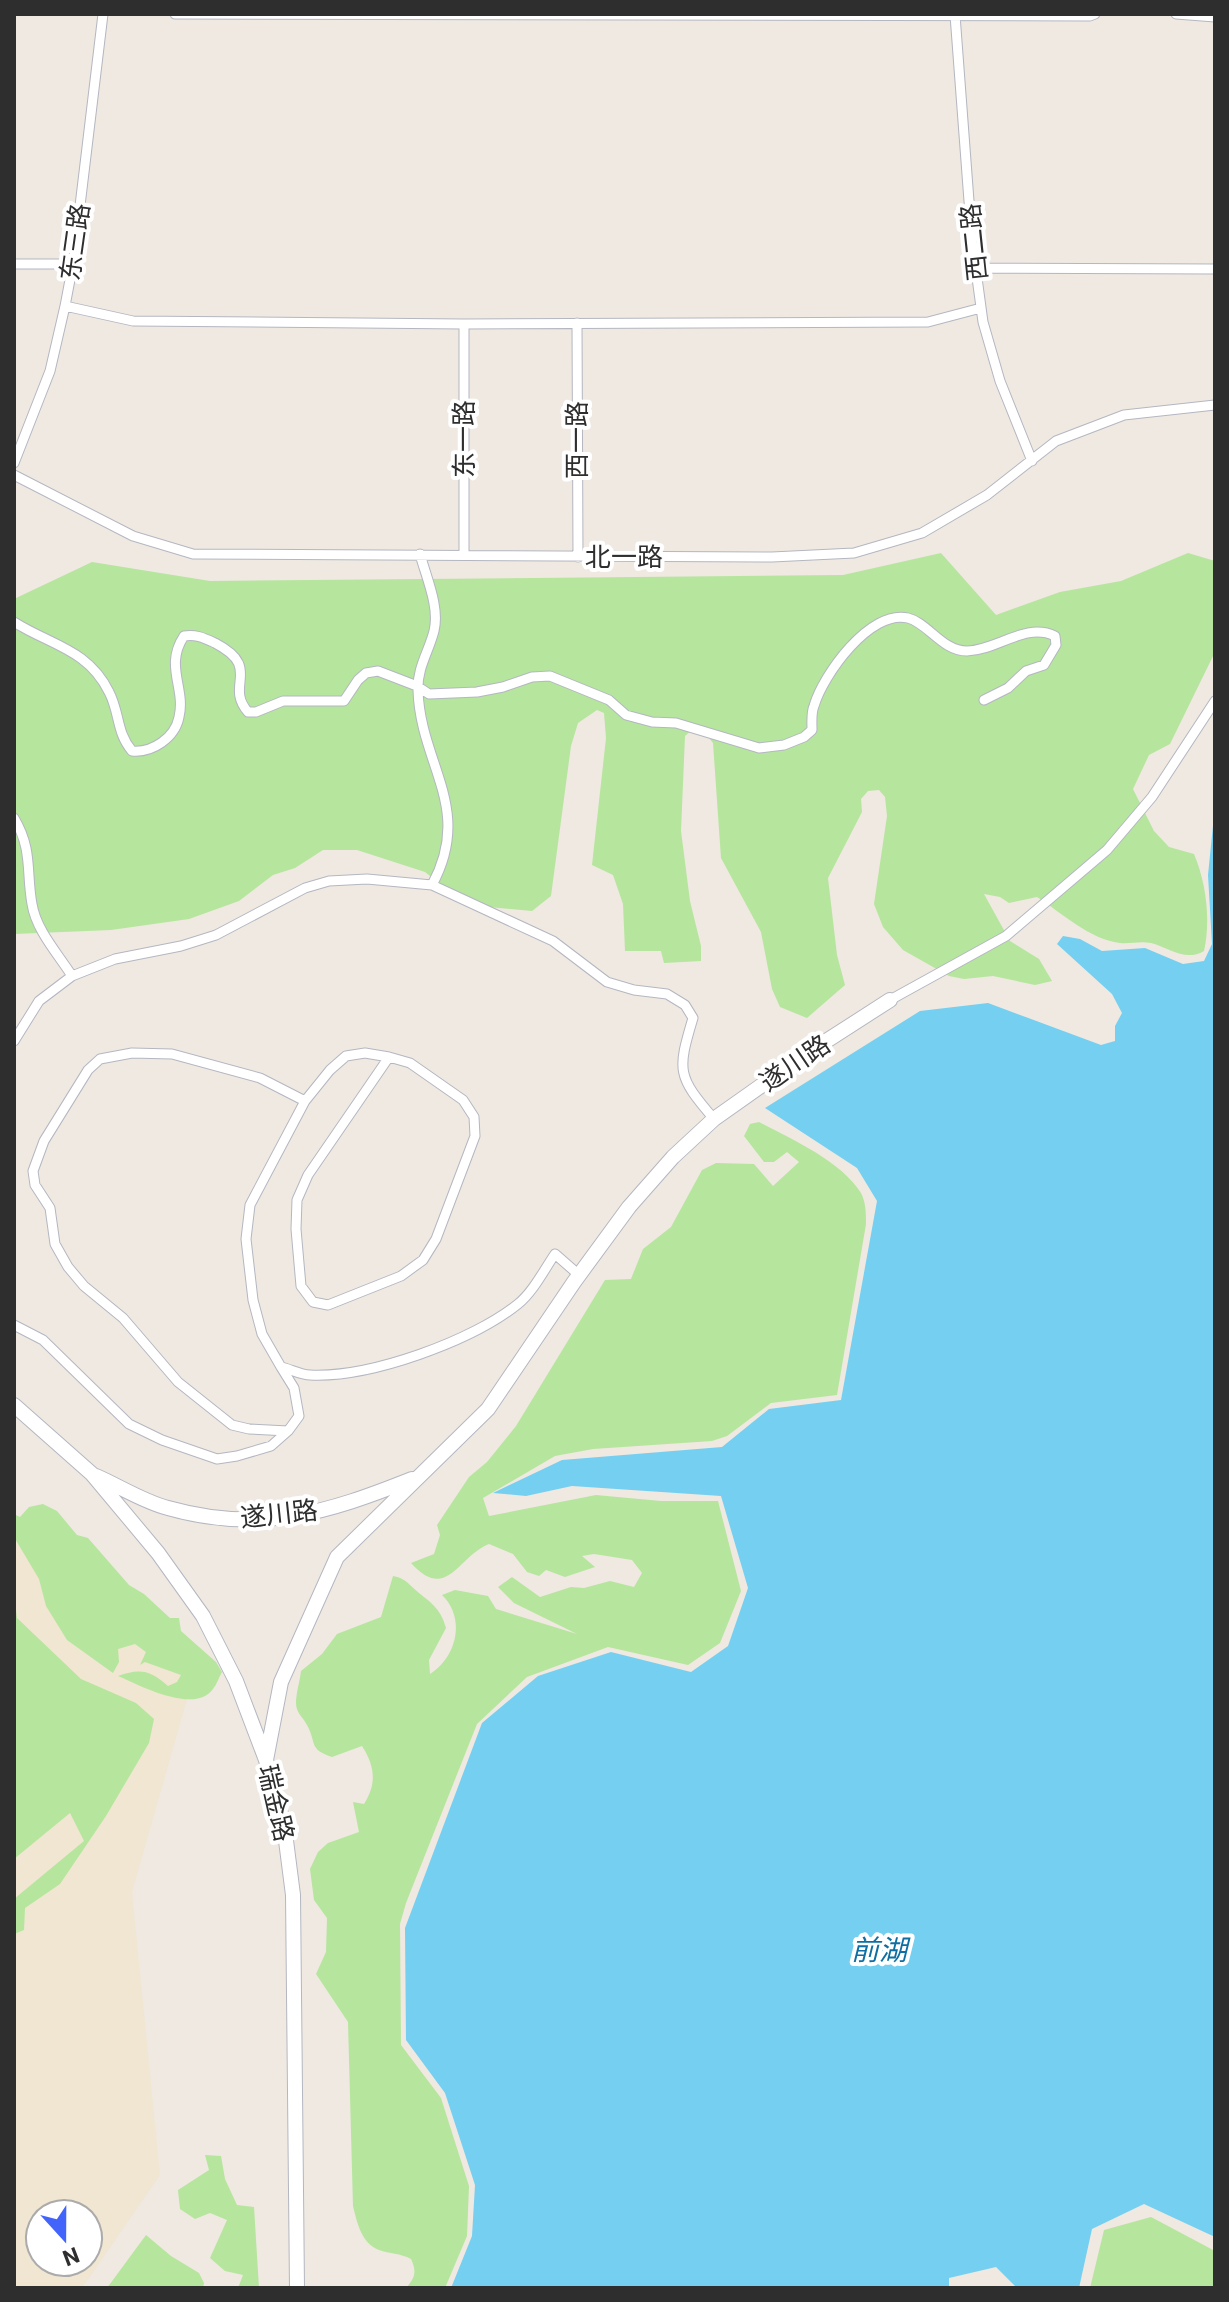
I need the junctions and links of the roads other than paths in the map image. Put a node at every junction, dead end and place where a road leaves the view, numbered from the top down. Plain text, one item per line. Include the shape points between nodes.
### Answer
1 (103, 14) edge
2 (175, 14) edge
3 (302, 14) edge
4 (1095, 14) edge
5 (1176, 14) edge
6 (760, 15) edge
7 (955, 15) edge
8 (1215, 17) edge
9 (14, 264) edge
10 (73, 264) junction
11 (976, 268) junction
12 (1215, 269) edge
13 (65, 306) junction
14 (981, 308) junction
15 (577, 323) junction
16 (464, 324) junction
17 (1215, 405) edge
18 (1032, 461) junction
19 (14, 463) edge
20 (14, 475) edge
21 (420, 554) junction
22 (464, 554) junction
23 (578, 557) junction
24 (14, 622) edge
25 (417, 686) junction
26 (984, 700) dead end
27 (1215, 701) edge
28 (14, 818) edge
29 (432, 885) junction
30 (72, 976) junction
31 (890, 1000) joint
32 (14, 1041) edge
33 (389, 1057) junction
34 (305, 1101) junction
35 (714, 1119) junction
36 (579, 1275) junction
37 (14, 1325) edge
38 (281, 1367) junction
39 (14, 1405) edge
40 (288, 1431) junction
41 (92, 1474) junction
42 (420, 1476) junction
43 (266, 1760) junction
44 (297, 2288) edge

1 - 10 street, 东三路
2 - 3 street
3 - 6 street
4 - 7 street
5 - 8 street
6 - 7 street
7 - 11 street, 西二路
9 - 10 street
10 - 13 street, 东三路
11 - 12 street
11 - 14 street, 西二路
13 - 16 street via 133,321
13 - 19 street, 东三路 via 50,371
14 - 15 street via 928,322
14 - 18 street, 西二路 via 1000,381
15 - 16 street
15 - 23 street, 西一路
16 - 22 street, 东一路
17 - 18 street, 北一路 via 1124,415 1056,441
18 - 23 street, 北一路 via 922,533 854,553
20 - 21 street, 北一路 via 133,536 193,554
21 - 22 street, 北一路
21 - 25 street via 437,616
22 - 23 street, 北一路
24 - 25 street via 65,646 101,677 132,751 159,745 180,716 174,667 184,636 202,637 239,661 239,695 248,712 283,701 344,701 358,680 378,671
25 - 26 street via 429,694 477,692 550,676 609,700 626,715 676,723 759,748 784,745 812,730 812,709 836,662 888,619 909,618 962,651 1042,630 1055,636 1056,645 1044,665
25 - 29 street via 421,728 448,803 443,865
27 - 31 street, 遂川路 via 1152,797 1107,850 1006,936
28 - 30 street via 30,859 37,923
29 - 30 street via 329,881 305,888 216,935 115,959
29 - 35 street via 553,941 607,982 667,994 685,1005 693,1018 681,1060 684,1079
30 - 32 street via 39,1001
31 - 35 street, 遂川路
33 - 33 street via 410,1063 463,1100 474,1117 475,1136 423,1260 401,1276 328,1305 313,1302 301,1286 297,1200 308,1175
33 - 34 street via 346,1056
34 - 38 street via 250,1205 246,1239 262,1334
34 - 40 street via 260,1078 172,1054 100,1059 44,1141 33,1171 35,1185 50,1208 55,1244 68,1267 123,1318 178,1382 232,1425
35 - 36 street, 遂川路 via 629,1207
36 - 38 street via 555,1254 521,1302 490,1323 404,1360 309,1375
36 - 42 street, 遂川路 via 488,1409
37 - 40 street via 43,1340 129,1424 162,1440 217,1459 271,1446
38 - 40 street via 294,1388 299,1416
39 - 41 street, 瑞金路
41 - 42 street, 遂川路 via 166,1508 238,1522 307,1515
41 - 43 street, 瑞金路 via 203,1616 236,1681
42 - 43 street, 遂川路 via 337,1557 289,1659
43 - 44 street, 瑞金路 via 284,1825 293,1895

